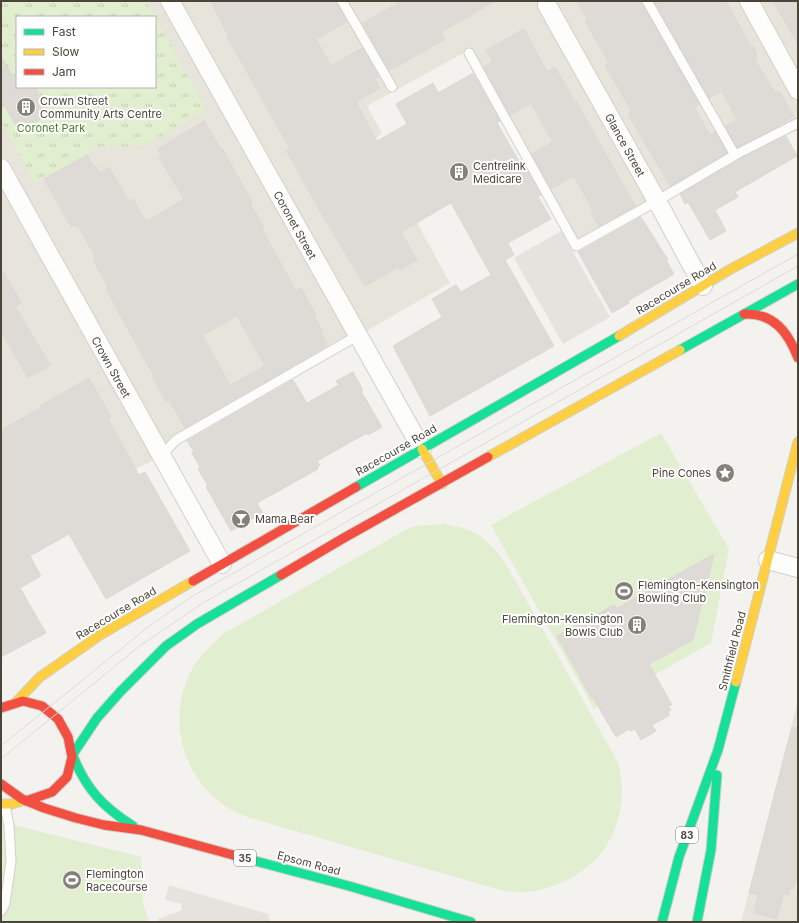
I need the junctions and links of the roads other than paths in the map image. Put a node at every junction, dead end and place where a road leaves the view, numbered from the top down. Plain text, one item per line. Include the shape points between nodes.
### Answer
1 (170, 1) edge
2 (342, 1) edge
3 (647, 1) edge
4 (749, 1) edge
5 (547, 5) dead end
6 (469, 52) dead end
7 (392, 87) dead end
8 (798, 90) edge
9 (798, 122) edge
10 (735, 155) junction
11 (1, 168) edge
12 (657, 201) junction
13 (798, 233) edge
14 (798, 284) edge
15 (703, 286) junction
16 (744, 314) junction
17 (357, 336) junction
18 (798, 358) edge
19 (798, 442) edge
20 (422, 449) junction
21 (161, 456) junction
22 (442, 484) junction
23 (768, 560) junction
24 (222, 564) junction
25 (798, 568) edge
26 (1, 702) edge
27 (14, 702) junction
28 (1, 708) edge
29 (718, 750) junction
30 (73, 755) junction
31 (1, 784) edge
32 (25, 801) junction
33 (3, 804) edge
34 (141, 830) junction
35 (1, 911) edge
36 (471, 922) edge
37 (662, 922) edge
38 (697, 922) edge

1 - 17 street, Coronet Street
2 - 7 lane
3 - 10 lane
4 - 8 street
5 - 12 street, Glance Street
6 - 12 lane via 576,246
9 - 10 lane
10 - 12 lane
11 - 21 street, Crown Street
12 - 15 street, Glance Street
13 - 15 main road, Racecourse Road
14 - 16 main road
15 - 20 main road, Racecourse Road
16 - 18 main road via 763,315 781,328
16 - 22 main road
17 - 20 street, Coronet Street
17 - 21 lane via 176,440
19 - 23 main road, Smithfield Road / 83
20 - 22 main road
20 - 24 main road, Racecourse Road
21 - 24 street, Crown Street
22 - 30 main road via 242,597 177,637 103,710
23 - 25 street
23 - 29 main road, Smithfield Road / 83
24 - 27 main road, Racecourse Road via 100,635 40,677
26 - 27 main road, 35
27 - 28 main road, 35
27 - 30 main road, 35 via 31,702 54,714 66,733
29 - 37 main road, Smithfield Road / 83 via 679,857
29 - 38 main road, Smithfield Road / 83 via 711,850
30 - 32 main road via 70,770 58,787 40,798
30 - 34 main road, Epsom Road / 35 via 84,779 101,804
31 - 32 main road, 35
32 - 33 main road
32 - 34 main road, Epsom Road / 35 via 90,821
33 - 35 lane via 9,826 11,860 5,904
34 - 36 main road, Epsom Road / 35

